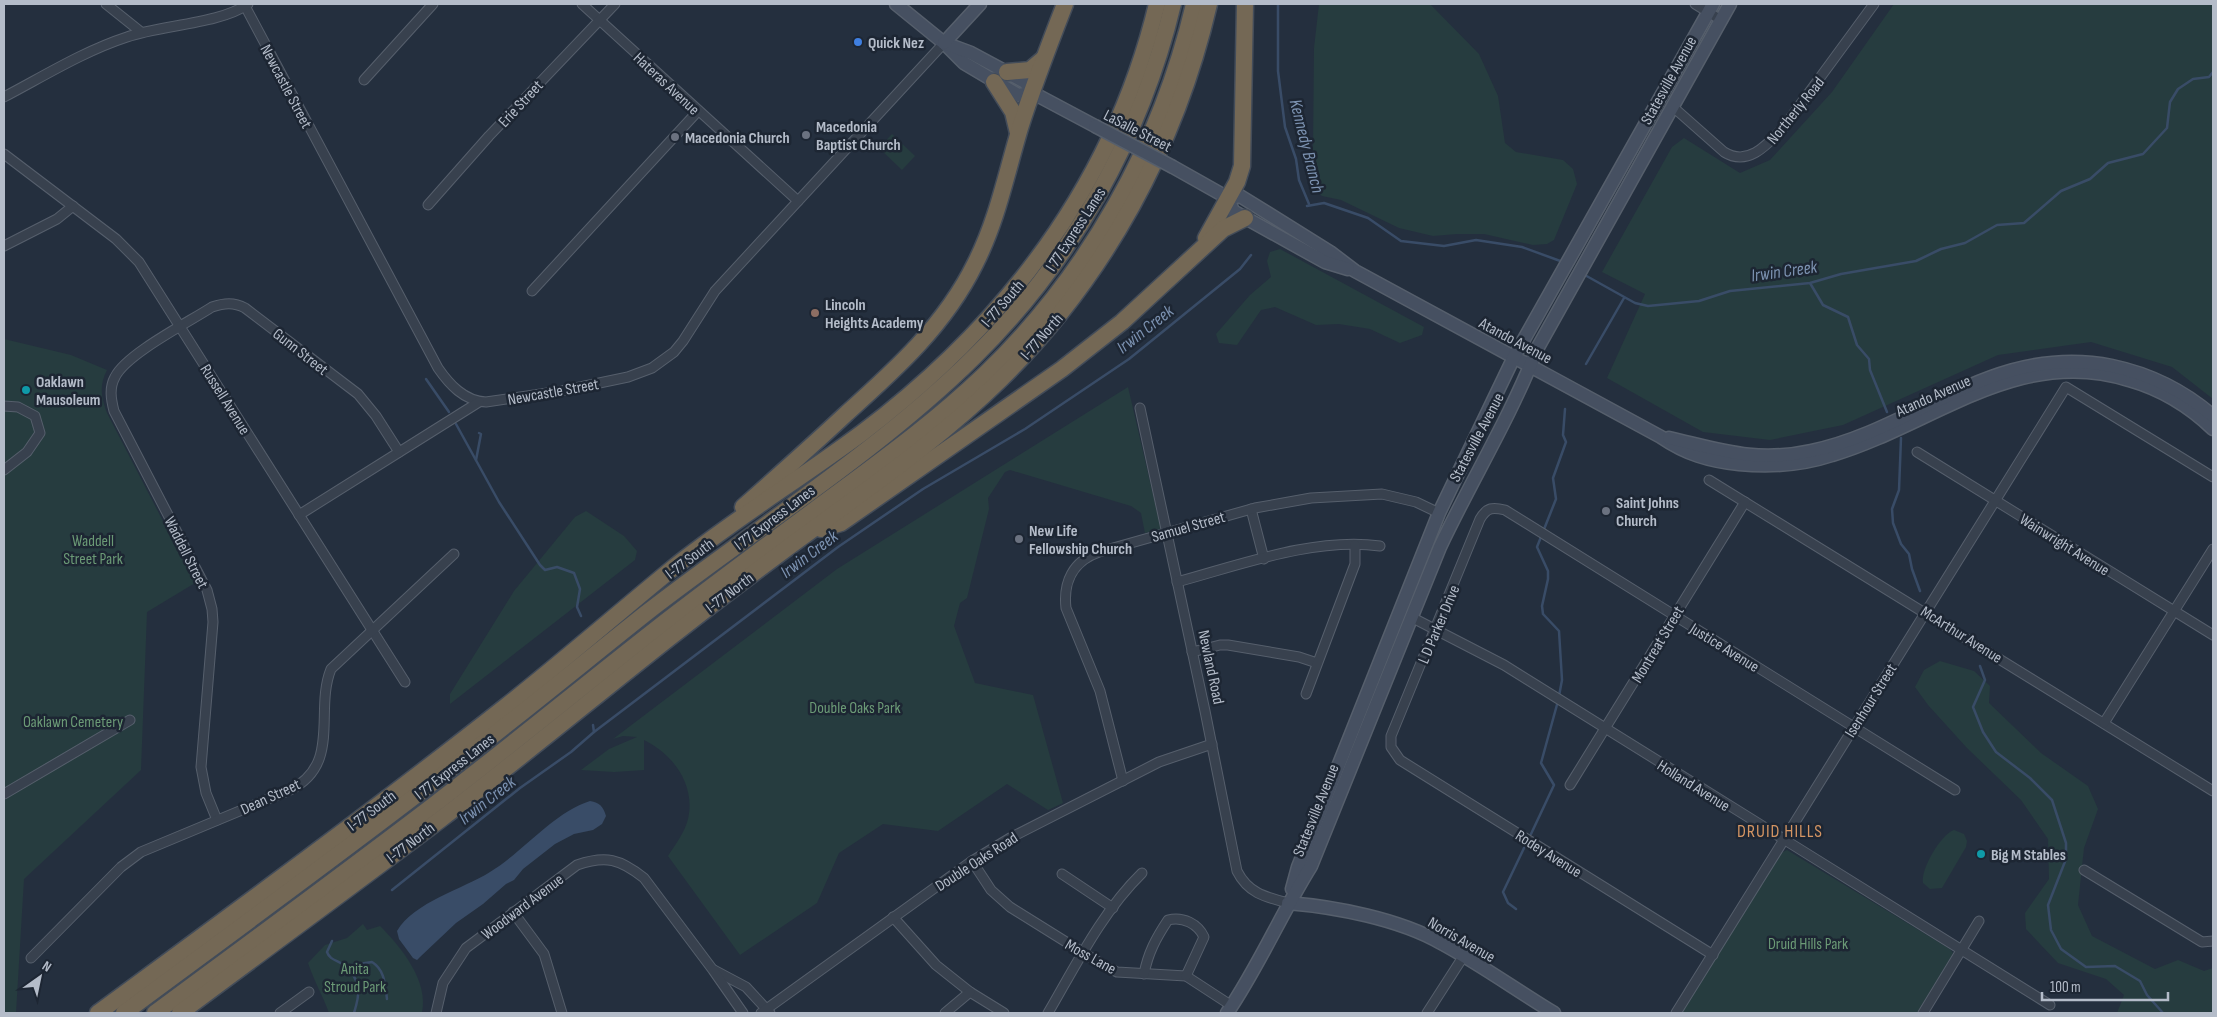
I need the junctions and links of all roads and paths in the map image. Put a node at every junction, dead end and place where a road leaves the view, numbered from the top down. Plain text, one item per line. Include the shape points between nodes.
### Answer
1 (106, 4) edge
2 (434, 4) edge
3 (582, 4) edge
4 (615, 4) edge
5 (896, 4) edge
6 (980, 4) edge
7 (1065, 4) edge
8 (1157, 4) edge
9 (1173, 4) edge
10 (1194, 4) edge
11 (1210, 4) edge
12 (1245, 4) edge
13 (1695, 4) edge
14 (1730, 4) edge
15 (1874, 4) edge
16 (247, 5) edge
17 (1711, 8) edge
18 (967, 18) junction
19 (600, 20) junction
20 (1721, 20) junction
21 (141, 32) junction
22 (944, 43) junction
23 (971, 53) junction
24 (1043, 59) junction
25 (1001, 77) junction
26 (364, 80) dead end
27 (1033, 93) junction
28 (4, 97) edge
29 (1672, 106) junction
30 (698, 111) junction
31 (1018, 135) junction
32 (4, 154) edge
33 (1228, 198) junction
34 (798, 201) junction
35 (428, 205) dead end
36 (73, 206) junction
37 (1245, 218) junction
38 (4, 246) edge
39 (1200, 248) junction
40 (1355, 271) junction
41 (532, 291) dead end
42 (180, 328) junction
43 (1514, 357) junction
44 (1530, 366) junction
45 (479, 402) junction
46 (4, 406) edge
47 (1140, 408) dead end
48 (2213, 416) edge
49 (2213, 429) edge
50 (1661, 437) junction
51 (399, 452) junction
52 (1917, 452) dead end
53 (4, 470) edge
54 (2213, 477) edge
55 (1709, 480) dead end
56 (1995, 500) junction
57 (1744, 502) junction
58 (1494, 507) joint
59 (1251, 509) junction
60 (1439, 513) junction
61 (299, 516) junction
62 (809, 532) junction
63 (1166, 532) junction
64 (1355, 545) junction
65 (1380, 546) dead end
66 (2213, 549) edge
67 (454, 554) dead end
68 (1264, 559) junction
69 (676, 566) junction
70 (1177, 582) junction
71 (2174, 611) junction
72 (1925, 612) junction
73 (1674, 616) junction
74 (1411, 617) junction
75 (1435, 628) junction
76 (372, 630) junction
77 (2213, 635) edge
78 (1192, 652) junction
79 (1317, 663) junction
80 (405, 682) dead end
81 (1306, 694) dead end
82 (130, 720) dead end
83 (2104, 723) junction
84 (1854, 727) junction
85 (1605, 730) junction
86 (1212, 744) junction
87 (1391, 747) joint
88 (1123, 781) junction
89 (1570, 785) dead end
90 (1955, 790) dead end
91 (2213, 791) edge
92 (4, 794) edge
93 (217, 820) junction
94 (1783, 840) junction
95 (972, 861) junction
96 (2084, 870) dead end
97 (1142, 873) dead end
98 (1062, 874) dead end
99 (1288, 903) junction
100 (1113, 908) junction
101 (513, 912) junction
102 (893, 917) junction
103 (1980, 921) dead end
104 (2211, 942) edge
105 (1962, 952) junction
106 (1085, 953) junction
107 (1713, 955) junction
108 (1463, 957) junction
109 (31, 958) dead end
110 (713, 970) junction
111 (1144, 974) junction
112 (1186, 976) junction
113 (308, 992) dead end
114 (970, 992) junction
115 (2050, 1005) dead end
116 (1230, 1009) edge
117 (766, 1012) edge
118 (98, 1013) edge
119 (124, 1013) edge
120 (155, 1013) edge
121 (180, 1013) edge
122 (280, 1013) edge
123 (436, 1013) edge
124 (562, 1013) edge
125 (743, 1013) edge
126 (945, 1013) edge
127 (1004, 1013) edge
128 (1048, 1013) edge
129 (1428, 1013) edge
130 (1554, 1013) edge
131 (1676, 1013) edge
132 (1923, 1013) edge

1 - 21 street
2 - 26 street
3 - 19 street, Hateras Avenue
4 - 19 street, Erie Street
5 - 22 main road, LaSalle Street
6 - 18 main road
7 - 24 highway
8 - 69 highway, I-77 South via 1136,74 1103,153 1056,234 1007,298 963,347 898,404
9 - 119 highway, I 77 Express Lanes via 1143,100 1095,199 1043,278 973,358 887,432 648,612 424,790
10 - 120 highway, I 77 Express Lanes via 1162,107 1117,203 1059,291 987,372 892,452 659,627 435,804
11 - 62 highway, I-77 North via 1184,91 1158,157 1119,230 1076,294 1031,348 980,400
12 - 33 highway via 1242,161 1239,177
13 - 17 street
14 - 20 main road, Statesville Avenue
15 - 29 street, Northerly Road via 1783,128 1752,156 1731,157
16 - 21 street via 226,14
16 - 45 street, Newcastle Street via 438,368 457,391
17 - 20 street
17 - 43 main road, Statesville Avenue
18 - 22 main road
18 - 23 main road via 963,37
19 - 30 street, Hateras Avenue
19 - 35 street, Erie Street
20 - 29 main road, Statesville Avenue
21 - 28 street via 105,45
22 - 23 main road, LaSalle Street
22 - 25 main road, LaSalle Street via 964,63
22 - 34 street, Newcastle Street
23 - 25 main road, LaSalle Street
24 - 25 highway via 1030,70
24 - 27 highway
25 - 27 main road, LaSalle Street via 1018,95
25 - 31 highway
27 - 31 highway
27 - 33 main road, LaSalle Street, bridge
29 - 44 main road, Statesville Avenue
30 - 34 street, Hateras Avenue
30 - 41 street
31 - 69 highway via 998,211 981,252 951,303 924,340 884,380
32 - 36 street, Russell Avenue
33 - 37 main road, Atando Avenue via 1233,211
33 - 39 highway
33 - 40 main road, Atando Avenue via 1240,196
34 - 45 street, Newcastle Street via 715,291 674,352 652,368 628,377 561,391
36 - 38 street via 57,219
36 - 42 street, Russell Avenue via 139,262
37 - 39 highway via 1228,225
37 - 40 main road, Atando Avenue via 1325,262
39 - 62 highway via 1163,287 1062,369 841,523
40 - 43 main road, Atando Avenue
42 - 51 street, Gunn Street via 222,304 245,308 358,394
42 - 61 street, Russell Avenue
42 - 93 street, Waddell Street via 120,368 112,383 111,400 211,602 213,622 201,767 206,793
43 - 44 main road, Atando Avenue
43 - 60 main road, Statesville Avenue
44 - 50 main road, Atando Avenue
44 - 74 main road, Statesville Avenue via 1462,501
45 - 51 street
46 - 53 street via 18,407 35,416 40,434 27,452
47 - 63 street, Newland Road
48 - 50 main road, Atando Avenue via 2181,392 2142,374 2097,363 2058,362 2001,373 1849,440 1809,452 1780,456 1741,455
49 - 50 main road, Atando Avenue via 2176,400 2149,387 2114,376 2068,371 2040,373 2004,382 1853,448 1801,462 1730,463 1680,450
51 - 61 street
52 - 56 street, Wainwright Avenue
54 - 56 street, Isenhour Street via 2066,387
55 - 57 street, McArthur Avenue
56 - 71 street, Wainwright Avenue
56 - 72 street, Isenhour Street
57 - 72 street, McArthur Avenue
57 - 73 street, Montreat Street
58 - 73 street, Justice Avenue via 1505,510
58 - 75 street, L D Parker Drive via 1484,512 1480,519
59 - 60 street, Samuel Street via 1283,502 1382,494 1416,502
59 - 63 street, Samuel Street
59 - 68 street
60 - 99 main road, Statesville Avenue via 1298,867
61 - 76 street, Russell Avenue
62 - 121 highway, I-77 North via 444,817
63 - 70 street, Newland Road
63 - 88 street, Samuel Street via 1088,556 1073,570 1066,585 1066,608 1100,691
64 - 65 street
64 - 68 street via 1304,549
64 - 79 street via 1355,564
66 - 71 street
67 - 76 street, Dean Street
68 - 70 street
69 - 118 highway, I-77 South via 506,706
70 - 78 street, Newland Road
71 - 77 street, Wainwright Avenue
71 - 83 street
72 - 83 street, McArthur Avenue
72 - 84 street, Isenhour Street
73 - 84 street, Justice Avenue
73 - 85 street, Montreat Street
74 - 75 street, Holland Avenue
74 - 99 main road, Statesville Avenue via 1311,866
75 - 85 street, Holland Avenue via 1504,665
75 - 87 street, L D Parker Drive via 1391,736
76 - 80 street, Russell Avenue
76 - 93 street, Dean Street via 331,669 326,683 322,750 309,777 290,790
78 - 79 street via 1228,645
78 - 86 street, Newland Road
79 - 81 street
82 - 92 street
83 - 91 street, McArthur Avenue
84 - 90 street, Justice Avenue
84 - 94 street, Isenhour Street
85 - 89 street, Montreat Street
85 - 94 street, Holland Avenue
86 - 88 street, Double Oaks Road via 1169,758
86 - 99 street, Newland Road via 1237,871 1243,883 1252,890 1264,897
87 - 107 street, Rodey Avenue via 1400,760
88 - 95 street, Double Oaks Road via 1010,838
93 - 109 street, Dean Street via 149,848 127,861
94 - 105 street, Holland Avenue
94 - 107 street, Isenhour Street
95 - 102 street, Double Oaks Road
95 - 106 street, Moss Lane via 992,890 1010,908
96 - 104 street via 2202,942
97 - 100 street
98 - 100 street
99 - 108 main road, Norris Avenue via 1316,905 1392,924 1440,942
99 - 116 main road, Statesville Avenue
100 - 106 street
101 - 110 street, Woodward Avenue via 577,865 596,859 629,866 644,878
101 - 123 street, Woodward Avenue via 462,954 443,982
101 - 124 street via 544,954
102 - 114 street via 936,965
102 - 117 street, Double Oaks Road
103 - 105 street
105 - 115 street, Holland Avenue
105 - 132 street
106 - 111 street, Moss Lane via 1117,972
106 - 128 street
107 - 131 street, Isenhour Street
108 - 129 street
108 - 130 main road, Norris Avenue
110 - 117 street via 746,987
110 - 125 street
111 - 112 street, Moss Lane
111 - 112 street via 1148,955 1158,935 1168,920 1178,918 1196,926 1204,937
112 - 116 street
113 - 122 street
114 - 126 street
114 - 127 street

